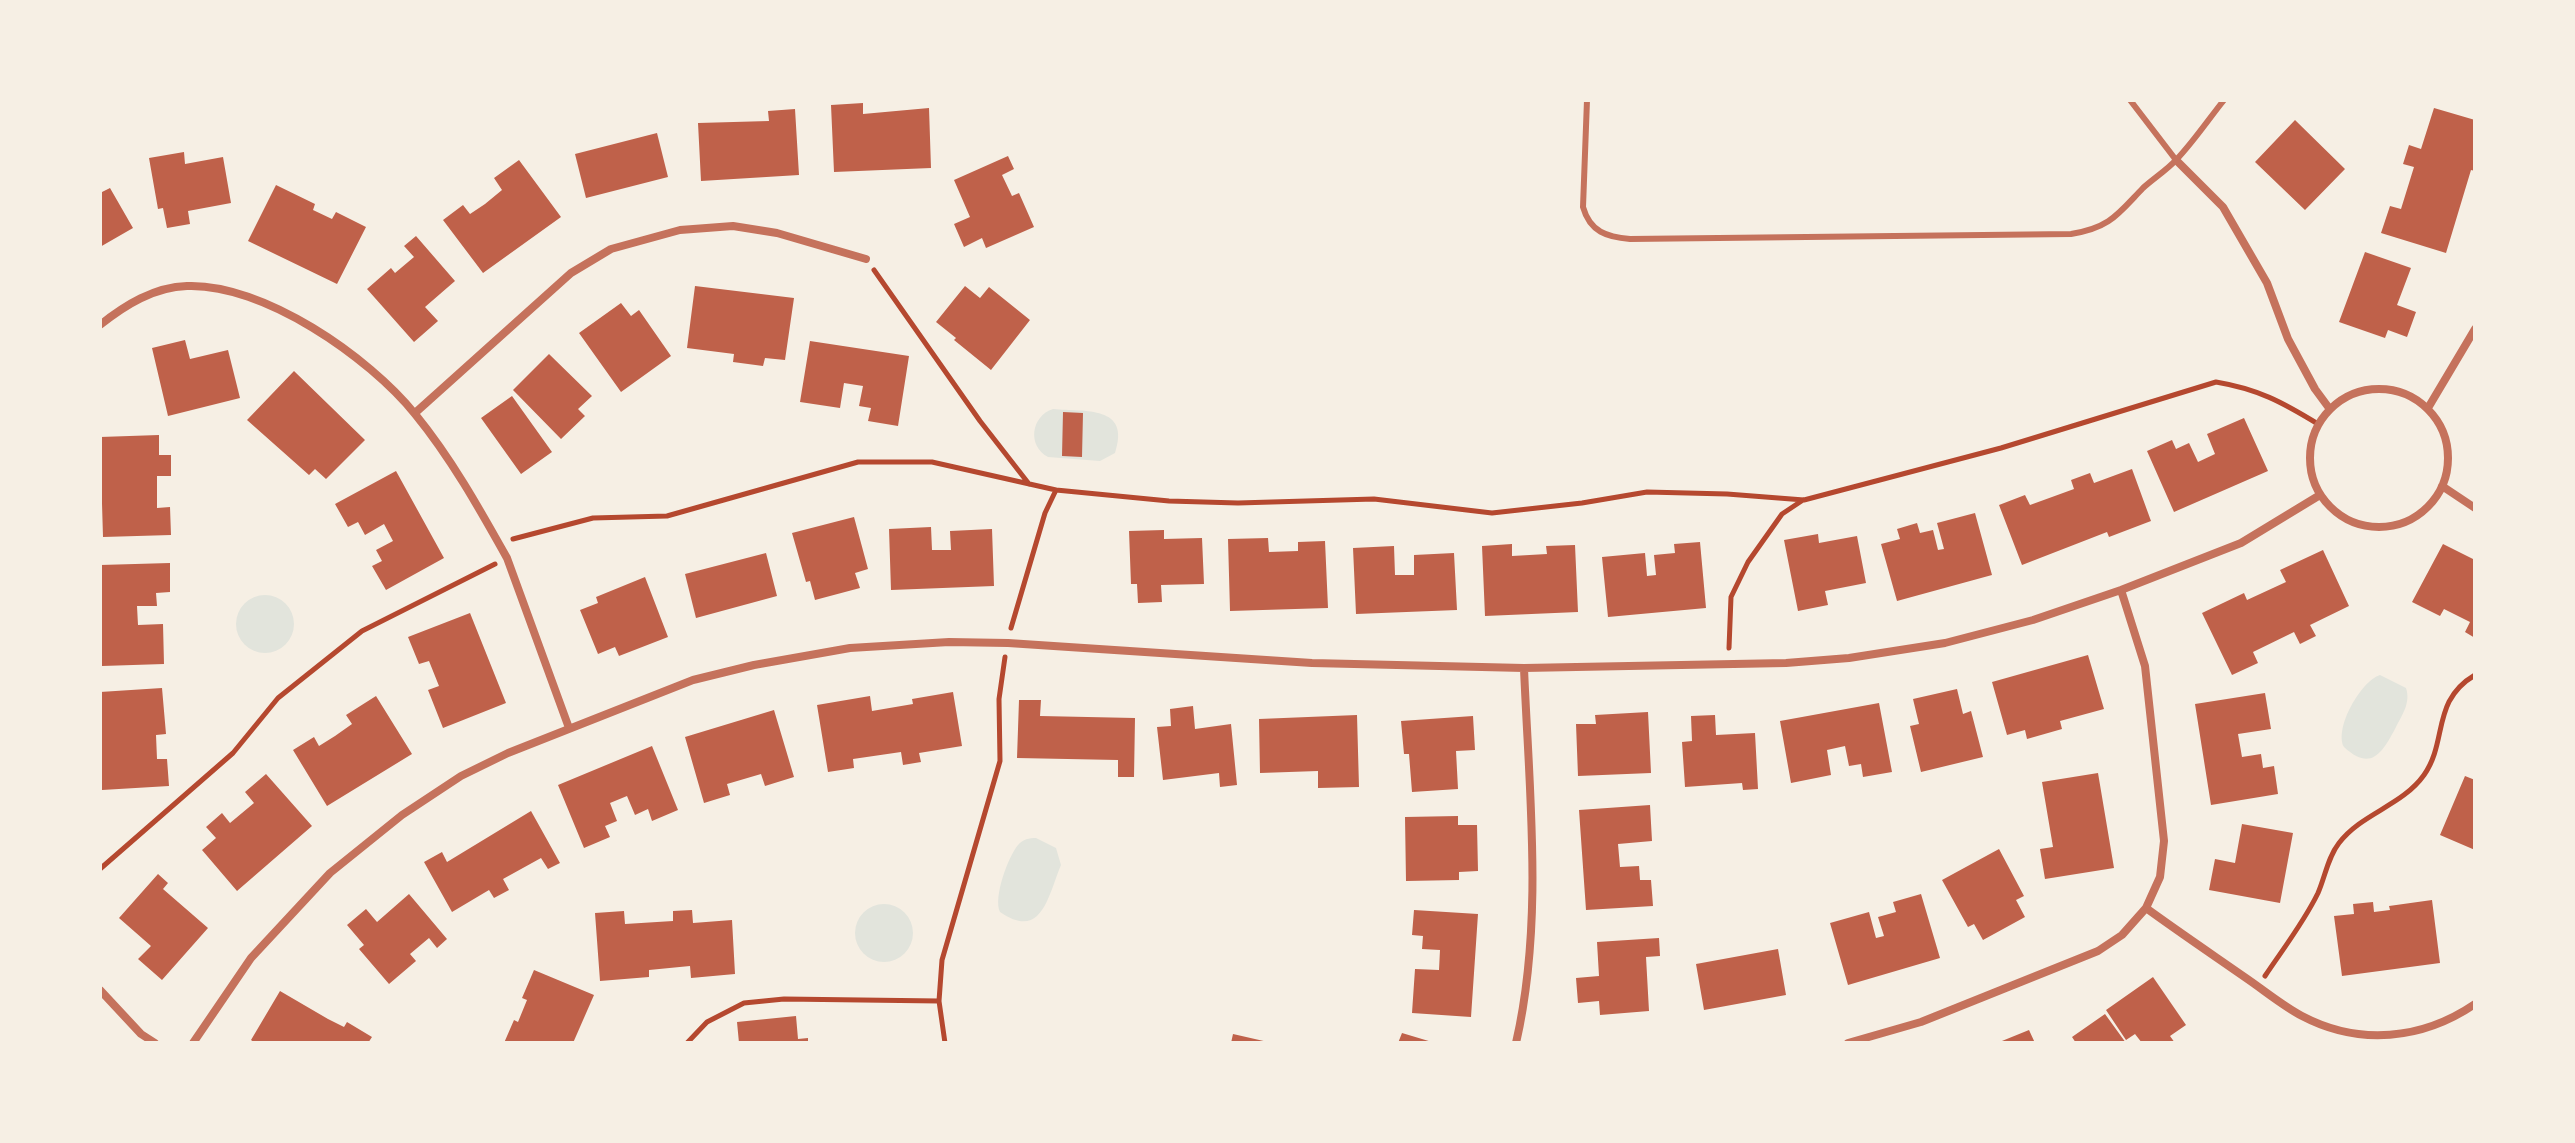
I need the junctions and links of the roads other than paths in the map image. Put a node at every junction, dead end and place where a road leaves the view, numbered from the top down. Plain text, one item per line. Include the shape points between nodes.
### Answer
1 (1587, 100) edge
2 (2130, 100) edge
3 (2224, 100) edge
4 (2176, 160) junction
5 (866, 259) road end
6 (100, 325) edge
7 (2475, 329) edge
8 (2329, 408) junction
9 (2428, 408) junction
10 (415, 413) junction
11 (2442, 486) junction
12 (2320, 495) junction
13 (2475, 508) edge
14 (2121, 590) junction
15 (1524, 668) junction
16 (569, 728) junction
17 (2146, 908) junction
18 (100, 990) edge
19 (2475, 1004) edge
20 (155, 1043) edge
21 (193, 1043) edge
22 (1516, 1043) edge
23 (1848, 1043) edge

1 - 4 lane via 1583,207 1595,229 1609,237 2071,234 2108,223
2 - 4 lane
3 - 4 lane
4 - 8 street via 2223,207 2267,283 2288,339
5 - 10 street via 733,226 680,230 611,249 571,273
6 - 10 street via 139,298 159,292 187,286 226,290 307,324 357,357
7 - 9 street
8 - 9 street via 2376,388 2400,391
8 - 12 street via 2318,424 2309,458
9 - 11 street via 2442,428 2448,452
10 - 16 street via 463,481 507,558
11 - 12 street via 2413,518 2385,527 2348,519
11 - 13 street
12 - 14 street via 2241,543
14 - 15 street via 1945,643 1849,658
14 - 17 street via 2145,666 2164,841 2160,877
15 - 16 street via 1312,663 1008,643 850,648 693,680
15 - 22 street via 1532,858 1527,996
16 - 21 street via 461,776 330,873 251,958
17 - 19 street via 2301,1015 2336,1031 2376,1037 2418,1032
17 - 23 street via 2122,935 2098,951 1921,1022
18 - 20 street

